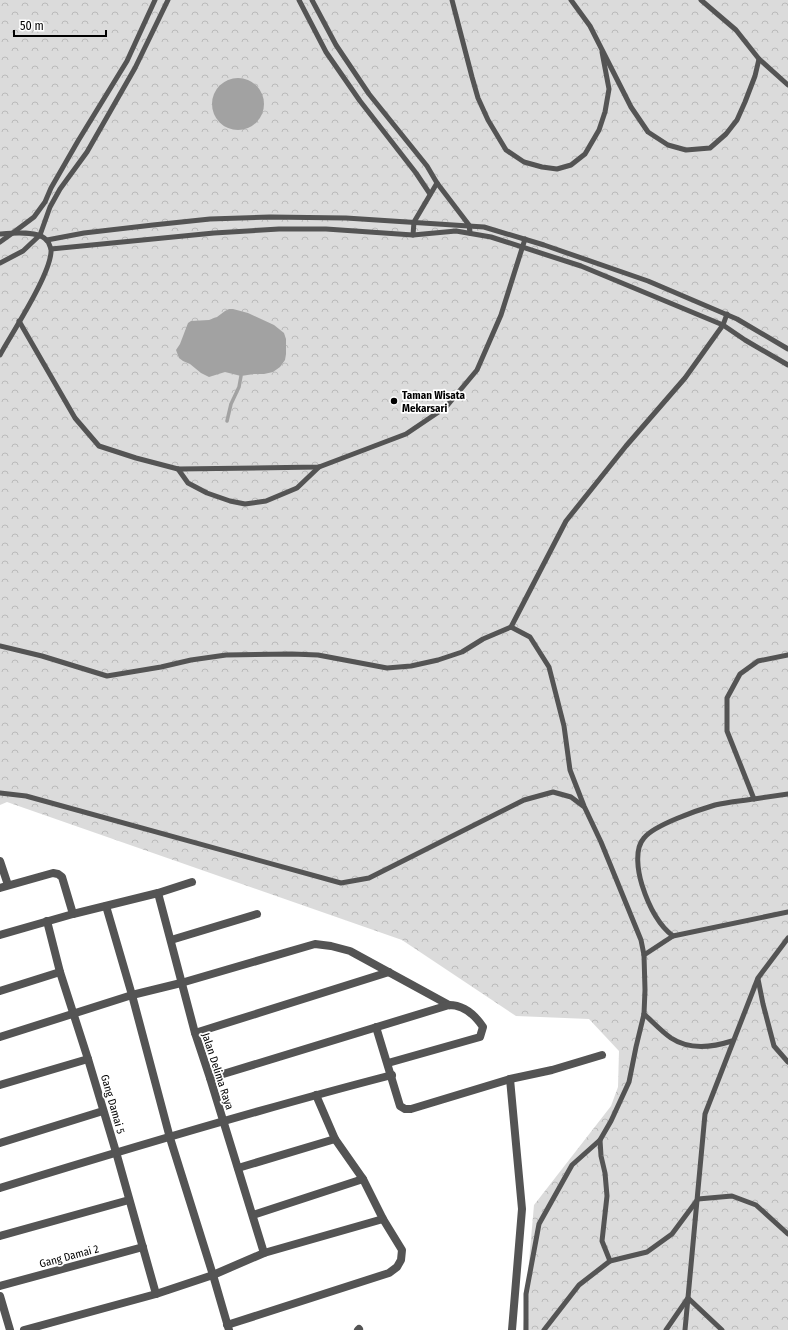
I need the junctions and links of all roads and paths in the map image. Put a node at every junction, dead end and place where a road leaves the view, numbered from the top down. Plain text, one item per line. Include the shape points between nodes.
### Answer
1 (155, 0) edge
2 (168, 0) edge
3 (299, 0) edge
4 (312, 0) edge
5 (452, 0) edge
6 (570, 0) edge
7 (701, 0) edge
8 (602, 52) junction
9 (759, 60) junction
10 (788, 85) edge
11 (437, 183) junction
12 (430, 194) junction
13 (414, 222) junction
14 (469, 225) junction
15 (14, 232) junction
16 (470, 233) junction
17 (0, 234) edge
18 (40, 235) junction
19 (413, 235) junction
20 (525, 239) junction
21 (47, 240) junction
22 (0, 242) edge
23 (523, 247) junction
24 (51, 249) junction
25 (0, 263) edge
26 (727, 314) junction
27 (19, 321) junction
28 (723, 325) junction
29 (788, 349) edge
30 (0, 355) edge
31 (788, 364) edge
32 (319, 467) junction
33 (178, 469) junction
34 (510, 626) junction
35 (0, 646) edge
36 (788, 655) edge
37 (0, 793) edge
38 (788, 794) edge
39 (754, 799) junction
40 (584, 806) junction
41 (0, 861) edge
42 (192, 882) dead end
43 (4, 886) edge
44 (158, 893) junction
45 (106, 906) junction
46 (788, 912) edge
47 (73, 914) junction
48 (257, 914) dead end
49 (46, 921) junction
50 (0, 934) edge
51 (673, 936) junction
52 (788, 938) edge
53 (171, 940) junction
54 (644, 955) junction
55 (60, 972) junction
56 (389, 972) junction
57 (758, 978) junction
58 (181, 983) junction
59 (0, 991) edge
60 (132, 995) junction
61 (448, 1005) junction
62 (74, 1014) junction
63 (644, 1014) junction
64 (376, 1027) junction
65 (195, 1033) junction
66 (0, 1037) edge
67 (732, 1041) junction
68 (602, 1055) dead end
69 (88, 1059) junction
70 (788, 1062) edge
71 (388, 1063) junction
72 (392, 1076) junction
73 (210, 1078) junction
74 (510, 1079) junction
75 (0, 1086) edge
76 (316, 1094) junction
77 (103, 1111) junction
78 (223, 1121) junction
79 (170, 1138) junction
80 (335, 1138) junction
81 (600, 1140) junction
82 (0, 1143) edge
83 (116, 1152) junction
84 (238, 1168) junction
85 (363, 1178) junction
86 (0, 1188) edge
87 (698, 1199) junction
88 (129, 1200) junction
89 (253, 1215) junction
90 (383, 1219) junction
91 (788, 1234) edge
92 (0, 1236) edge
93 (143, 1247) junction
94 (264, 1253) junction
95 (610, 1261) junction
96 (213, 1275) junction
97 (0, 1286) edge
98 (156, 1294) junction
99 (0, 1296) edge
100 (688, 1298) junction
101 (228, 1327) edge
102 (10, 1330) edge
103 (24, 1330) edge
104 (512, 1330) edge
105 (526, 1330) edge
106 (544, 1330) edge
107 (666, 1330) edge
108 (684, 1330) edge
109 (722, 1330) edge

1 - 15 lane via 127,61 78,140 45,202 34,217
2 - 18 lane via 136,68 87,152 50,207
3 - 12 lane via 326,52
4 - 11 lane via 336,45 369,94 427,166
5 - 8 lane via 478,98 506,150 524,162 557,169 571,165 585,154 599,130 609,89
6 - 8 lane via 590,26
7 - 9 lane via 736,30
8 - 9 lane via 630,107 648,132 668,145 686,150 710,148 726,134 737,120
9 - 10 lane
11 - 12 lane
11 - 14 lane
12 - 13 lane
13 - 14 lane
13 - 19 lane
13 - 21 lane via 346,218 210,219 84,233
14 - 16 lane
14 - 20 lane
15 - 17 lane
15 - 18 lane
15 - 22 lane
16 - 19 lane via 456,231
16 - 23 lane
18 - 21 lane
18 - 25 lane via 23,251
19 - 24 lane via 326,229 279,229
20 - 23 lane
20 - 26 lane via 648,281
21 - 24 lane
23 - 28 lane via 581,266
23 - 32 lane via 502,315 477,370 446,407 406,434
24 - 27 lane via 36,292
26 - 28 lane
26 - 29 lane
27 - 30 lane
27 - 33 lane via 75,418 99,446
28 - 31 lane
28 - 34 lane via 685,378 566,521
32 - 33 lane
32 - 33 lane via 296,488 266,501 245,504 206,493 188,483
34 - 35 lane via 462,652 411,666 387,668 318,655 226,655 107,676
34 - 40 lane via 530,637 549,666 564,726 570,770
36 - 39 lane via 758,662 740,674 727,698 727,731
37 - 40 lane via 26,796 341,883 369,878 524,800 553,792 571,796
38 - 39 lane
39 - 51 lane via 707,808 663,824 643,838 637,855 639,874 646,897 664,930
40 - 54 lane via 610,863 641,940
41 - 43 street
42 - 44 street
43 - 47 street via 52,873 58,874 62,877
44 - 45 street
44 - 53 street, Jalan Delima Raya
45 - 47 street
45 - 60 street
46 - 51 lane
47 - 49 street
48 - 53 street
49 - 50 street
49 - 55 street, Gang Damai 5
51 - 54 lane
52 - 57 lane
53 - 58 street, Jalan Delima Raya
54 - 63 lane
55 - 59 street
55 - 62 street, Gang Damai 5
56 - 58 street via 350,951 314,944
56 - 61 street
56 - 65 street
57 - 67 lane
57 - 70 lane via 774,1046
58 - 60 street
58 - 65 street, Jalan Delima Raya
60 - 62 street
60 - 79 street
61 - 64 street
61 - 71 street via 458,1005 476,1017 483,1028 480,1037
62 - 66 street
62 - 69 street, Gang Damai 5
63 - 67 lane via 671,1038 692,1046
63 - 81 lane via 629,1082
64 - 71 street
64 - 73 street
65 - 73 street, Jalan Delima Raya
67 - 87 lane via 705,1114
68 - 74 street
69 - 75 street
69 - 77 street, Gang Damai 5
71 - 72 street
72 - 74 street via 400,1106 405,1109
72 - 76 street
73 - 78 street, Jalan Delima Raya
74 - 104 street via 522,1209
76 - 78 street
76 - 80 street
77 - 82 street
77 - 83 street, Gang Damai 5
78 - 79 street
78 - 84 street, Jalan Delima Raya
79 - 83 street
79 - 96 street
80 - 84 street
80 - 85 street
81 - 95 lane via 607,1196 602,1241
81 - 105 lane via 572,1165 539,1224 526,1294
83 - 86 street
83 - 88 street, Gang Damai 5
84 - 89 street, Jalan Delima Raya
85 - 89 street
85 - 90 street
87 - 91 lane via 732,1196 756,1205
87 - 95 lane via 672,1234 647,1252
87 - 100 lane
88 - 92 street
88 - 93 street, Gang Damai 5
89 - 94 street, Jalan Delima Raya
90 - 94 street
90 - 101 street via 402,1250 401,1260 390,1273
93 - 97 street, Gang Damai 2
93 - 98 street, Gang Damai 5
94 - 96 street
95 - 106 lane via 579,1285
96 - 98 street
96 - 101 street
98 - 103 street
99 - 102 street
100 - 107 lane
100 - 108 lane
100 - 109 lane

